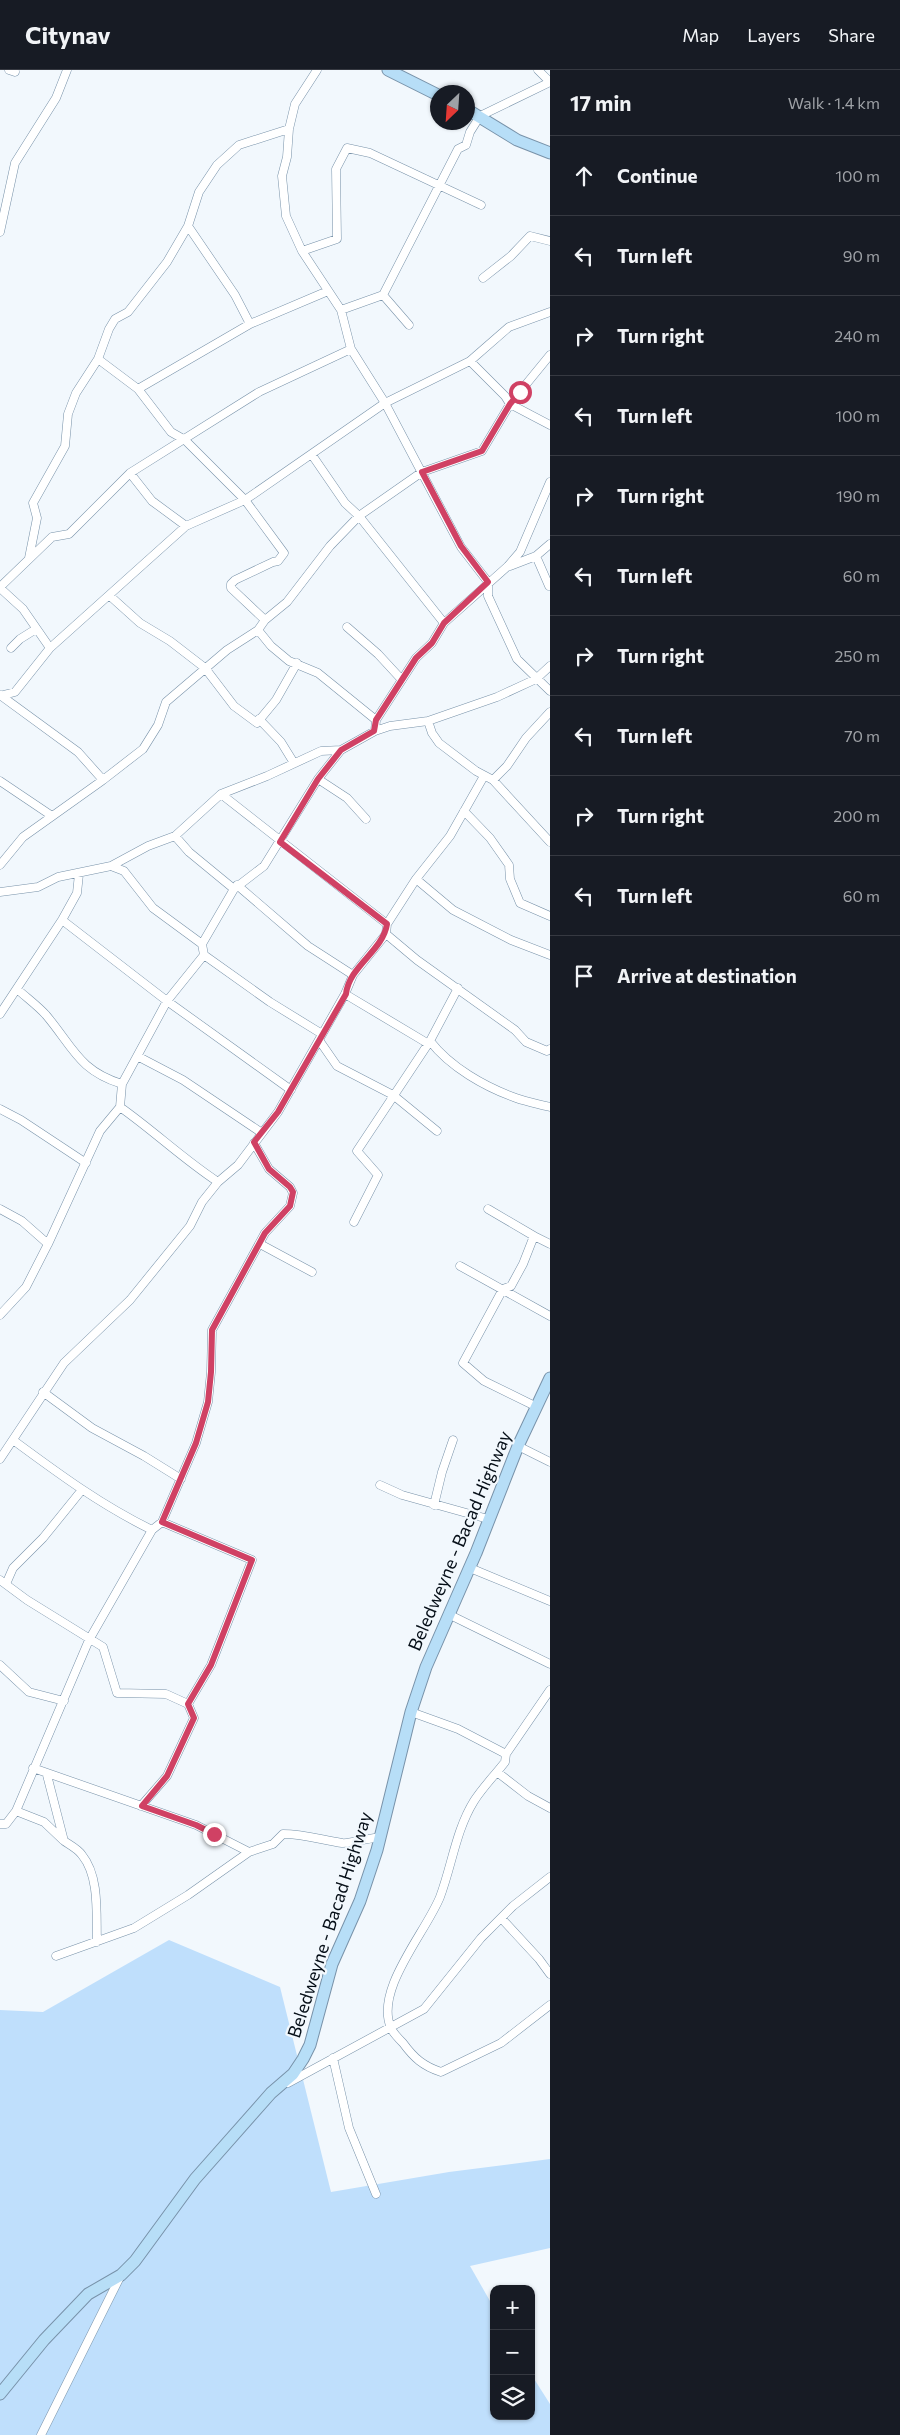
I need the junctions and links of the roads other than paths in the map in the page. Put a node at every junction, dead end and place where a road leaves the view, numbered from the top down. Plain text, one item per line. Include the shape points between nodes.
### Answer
1 (67, 70) edge
2 (317, 70) edge
3 (388, 70) edge
4 (538, 70) edge
5 (550, 82) edge
6 (430, 91) edge
7 (475, 114) edge
8 (480, 116) junction
9 (289, 129) junction
10 (550, 153) edge
11 (440, 184) junction
12 (481, 205) dead end
13 (188, 226) junction
14 (0, 232) edge
15 (550, 241) edge
16 (302, 251) junction
17 (483, 278) dead end
18 (328, 291) junction
19 (383, 294) junction
20 (341, 310) junction
21 (550, 312) edge
22 (250, 324) junction
23 (409, 325) dead end
24 (351, 349) junction
25 (550, 356) edge
26 (98, 358) junction
27 (470, 361) junction
28 (138, 389) junction
29 (385, 404) junction
30 (510, 404) junction
31 (550, 426) edge
32 (185, 440) junction
33 (312, 455) junction
34 (422, 472) junction
35 (130, 473) junction
36 (550, 482) edge
37 (246, 500) junction
38 (359, 516) junction
39 (186, 526) junction
40 (550, 544) edge
41 (536, 556) junction
42 (30, 558) junction
43 (508, 566) junction
44 (488, 582) junction
45 (549, 586) dead end
46 (0, 588) edge
47 (110, 596) junction
48 (265, 620) junction
49 (444, 623) junction
50 (348, 627) dead end
51 (36, 629) junction
52 (258, 630) junction
53 (11, 648) dead end
54 (50, 648) junction
55 (297, 663) junction
56 (550, 666) edge
57 (206, 668) junction
58 (536, 679) junction
59 (402, 680) junction
60 (550, 691) edge
61 (0, 696) edge
62 (549, 715) edge
63 (259, 719) junction
64 (376, 720) junction
65 (428, 722) junction
66 (374, 731) junction
67 (341, 750) junction
68 (294, 763) junction
69 (484, 776) junction
70 (318, 779) junction
71 (103, 780) junction
72 (493, 780) junction
73 (0, 781) edge
74 (221, 794) junction
75 (464, 811) junction
76 (52, 816) junction
77 (366, 819) dead end
78 (175, 836) junction
79 (280, 842) junction
80 (550, 842) edge
81 (0, 865) edge
82 (111, 866) junction
83 (79, 874) junction
84 (416, 879) junction
85 (236, 887) junction
86 (0, 892) edge
87 (550, 916) edge
88 (62, 920) junction
89 (387, 924) junction
90 (386, 934) junction
91 (202, 944) junction
92 (204, 955) junction
93 (550, 955) edge
94 (353, 975) junction
95 (458, 988) junction
96 (17, 989) junction
97 (346, 994) junction
98 (167, 1001) junction
99 (0, 1014) edge
100 (321, 1038) junction
101 (428, 1042) junction
102 (550, 1049) edge
103 (139, 1057) junction
104 (122, 1084) junction
105 (291, 1090) junction
106 (392, 1095) junction
107 (120, 1107) junction
108 (550, 1107) edge
109 (0, 1109) edge
110 (437, 1132) dead end
111 (262, 1134) junction
112 (254, 1142) junction
113 (86, 1163) junction
114 (218, 1182) junction
115 (0, 1209) edge
116 (488, 1209) dead end
117 (354, 1222) dead end
118 (534, 1236) junction
119 (48, 1244) junction
120 (260, 1244) junction
121 (550, 1244) edge
122 (460, 1266) dead end
123 (312, 1272) dead end
124 (503, 1289) junction
125 (0, 1315) edge
126 (550, 1316) edge
127 (550, 1378) edge
128 (43, 1392) junction
129 (537, 1407) junction
130 (13, 1440) junction
131 (453, 1440) dead end
132 (518, 1446) junction
133 (0, 1459) edge
134 (550, 1462) edge
135 (181, 1479) junction
136 (380, 1485) dead end
137 (81, 1491) junction
138 (434, 1505) junction
139 (488, 1519) junction
140 (162, 1522) junction
141 (152, 1530) junction
142 (470, 1568) junction
143 (3, 1582) edge
144 (550, 1601) edge
145 (448, 1614) junction
146 (89, 1640) junction
147 (0, 1664) edge
148 (550, 1664) edge
149 (550, 1690) edge
150 (64, 1701) junction
151 (188, 1704) junction
152 (410, 1712) junction
153 (506, 1754) junction
154 (33, 1768) junction
155 (497, 1772) junction
156 (47, 1775) junction
157 (142, 1806) junction
158 (550, 1808) edge
159 (16, 1811) junction
160 (0, 1824) edge
161 (380, 1837) junction
162 (64, 1841) junction
163 (249, 1852) junction
164 (549, 1879) edge
165 (502, 1919) junction
166 (97, 1942) junction
167 (56, 1956) dead end
168 (550, 1974) edge
169 (550, 2005) edge
170 (390, 2028) junction
171 (333, 2058) junction
172 (271, 2093) junction
173 (376, 2194) dead end
174 (121, 2275) junction
175 (0, 2394) edge
176 (41, 2435) edge

1 - 14 street via 56,98 15,163
2 - 9 street via 294,104
3 - 6 street
4 - 5 street
5 - 8 street
7 - 8 street
8 - 10 street via 517,140
8 - 11 street via 466,145 458,150
9 - 13 street via 239,146 217,165 199,192
9 - 16 street via 282,176 283,200 286,216
11 - 12 street
11 - 16 street via 370,154 347,148 336,169 338,239
11 - 19 street
13 - 22 street via 235,295
13 - 26 street via 168,262 128,312 115,319
15 - 17 street via 530,236
16 - 18 street
18 - 20 street
18 - 22 street
19 - 20 street
19 - 23 street
20 - 24 street
21 - 27 street via 509,327
22 - 28 street
24 - 29 street
24 - 32 street via 258,392
25 - 30 street
26 - 28 street
26 - 42 street via 76,393 68,414 65,446 33,503 37,518
27 - 29 street
27 - 30 street
28 - 32 street via 171,432
29 - 33 street
29 - 34 street
30 - 31 street
30 - 34 street via 482,451
32 - 35 street
32 - 37 street
33 - 37 street
33 - 38 street via 345,503
34 - 38 street
34 - 44 street via 461,546
35 - 39 street via 152,501
35 - 42 street via 68,534 52,537
36 - 43 street via 520,552
37 - 39 street
37 - 48 street via 284,553 278,562 230,584
38 - 48 street via 330,546 286,602
38 - 49 street
39 - 47 street
40 - 41 street
41 - 43 street
41 - 45 street
42 - 46 street
43 - 44 street
44 - 49 street
44 - 58 street via 488,596 517,659
46 - 51 street via 23,609
47 - 54 street
47 - 57 street via 140,623
48 - 52 street
49 - 59 street
50 - 59 street
51 - 53 street
51 - 54 street
52 - 55 street via 271,646 289,661
52 - 57 street
54 - 61 street via 15,692
55 - 63 street via 276,700
55 - 64 street via 318,673
56 - 58 street
57 - 63 street via 234,706 257,723
57 - 71 street via 166,702 158,726 143,749
58 - 60 street
58 - 65 street
59 - 64 street
61 - 71 street via 78,752
62 - 72 street
63 - 68 street via 281,742
64 - 66 street
65 - 66 street
65 - 69 street via 439,743
66 - 67 street
67 - 68 street via 321,751
67 - 70 street
68 - 74 street
69 - 72 street
69 - 75 street
70 - 77 street via 347,798
70 - 79 street
71 - 76 street
72 - 80 street
73 - 76 street
74 - 78 street
74 - 79 street
75 - 84 street via 450,836
75 - 87 street via 490,838 509,866 510,879 520,903
76 - 81 street via 23,837
78 - 82 street
78 - 85 street via 190,852
79 - 85 street via 264,866
79 - 89 street
82 - 83 street
82 - 91 street via 124,871 153,908
83 - 86 street via 58,877 38,887
83 - 88 street via 77,893
84 - 89 street
84 - 93 street via 453,910 511,940
85 - 91 street
85 - 94 street via 308,946
88 - 96 street
88 - 98 street
89 - 90 street
90 - 94 street
90 - 95 street
91 - 92 street
92 - 98 street
92 - 100 street
94 - 97 street
95 - 101 street
95 - 102 street via 515,1030 526,1042 547,1051
96 - 99 street
96 - 104 street via 46,1015 85,1065 103,1078
97 - 100 street
97 - 101 street
98 - 103 street
98 - 105 street
100 - 105 street
100 - 106 street via 337,1066
101 - 106 street
101 - 108 street via 443,1058 468,1075 518,1099
103 - 104 street
103 - 111 street via 183,1080
104 - 107 street
105 - 111 street
106 - 110 street
106 - 117 street via 357,1151 378,1175
107 - 113 street via 100,1131
107 - 114 street via 178,1155
109 - 113 street
111 - 112 street
112 - 114 street via 238,1165
112 - 120 street via 269,1169 293,1192 290,1206 265,1233
113 - 119 street
114 - 128 street via 202,1202 190,1226 130,1300 64,1363
115 - 119 street via 22,1221
116 - 118 street
118 - 121 street
118 - 124 street via 512,1286
119 - 125 street via 26,1287
120 - 123 street
120 - 135 street via 212,1330 208,1402
122 - 124 street
124 - 126 street
124 - 129 street via 462,1363 484,1381
127 - 129 street, Beledweyne - Bacad Highway
128 - 130 street
128 - 135 street via 92,1428
129 - 132 street, Beledweyne - Bacad Highway
130 - 133 street
130 - 137 street
131 - 138 street
132 - 134 street
132 - 139 street, Beledweyne - Bacad Highway
135 - 140 street
136 - 138 street via 402,1496
137 - 141 street
137 - 143 street
138 - 139 street
139 - 142 street, Beledweyne - Bacad Highway
140 - 141 street
140 - 151 street via 252,1560 211,1665
141 - 146 street
142 - 144 street
142 - 145 street, Beledweyne - Bacad Highway
143 - 146 street
145 - 148 street
145 - 152 street, Beledweyne - Bacad Highway
146 - 150 street
146 - 151 street via 103,1647 116,1692 166,1694
147 - 150 street via 29,1692
149 - 153 street
150 - 154 street
151 - 157 street via 194,1718 185,1739 167,1776
152 - 153 street via 458,1729
152 - 161 street, Beledweyne - Bacad Highway
153 - 155 street
154 - 156 street
154 - 159 street
155 - 158 street
155 - 170 street via 474,1801 456,1841 440,1897 395,1982 388,2003
156 - 157 street
156 - 162 street
157 - 163 street via 196,1825
159 - 160 street via 6,1824
159 - 162 street via 44,1822
161 - 163 street via 344,1844 300,1834 283,1834 273,1844
161 - 172 street, Beledweyne - Bacad Highway via 360,1901 332,1964 310,2046 293,2074
162 - 166 street via 81,1853 88,1864 95,1894
163 - 166 street via 134,1928
164 - 165 street via 513,1906
165 - 168 street
165 - 170 street via 481,1938 424,2009
166 - 167 street
169 - 170 street via 501,2042 441,2072 414,2058
170 - 171 street
171 - 172 street
171 - 173 street via 349,2128
172 - 174 street, Beledweyne - Bacad Highway via 195,2179 151,2241
174 - 175 street, Beledweyne - Bacad Highway via 88,2294 44,2340
174 - 176 street

